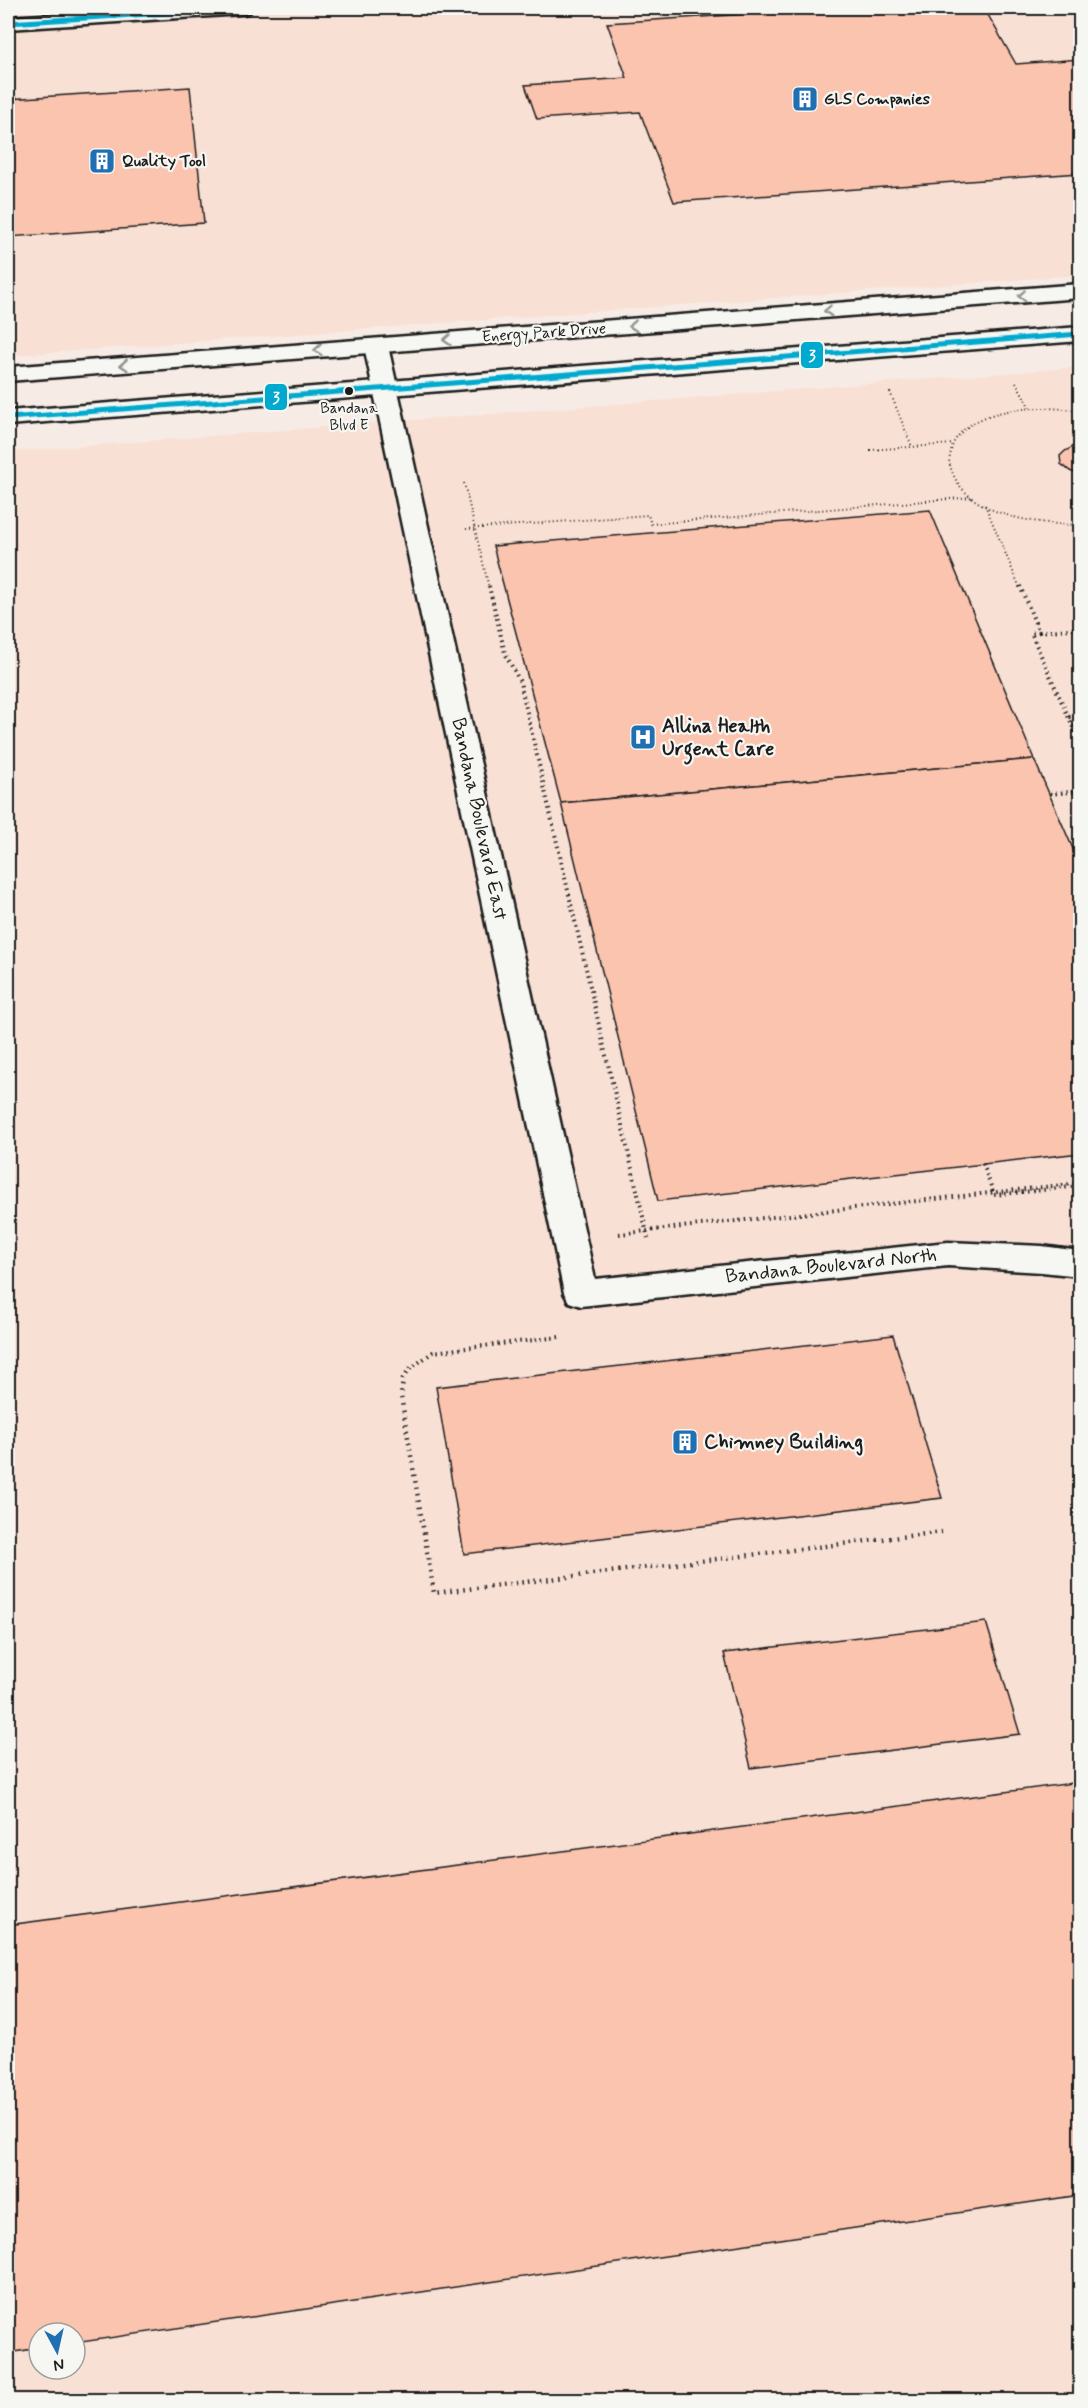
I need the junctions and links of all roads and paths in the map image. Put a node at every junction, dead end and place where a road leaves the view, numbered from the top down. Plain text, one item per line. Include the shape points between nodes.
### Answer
1 (243, 8) edge
2 (8, 23) edge
3 (1080, 291) edge
4 (1080, 334) edge
5 (376, 346) junction
6 (8, 374) edge
7 (887, 387) dead end
8 (385, 388) junction
9 (1080, 411) edge
10 (8, 418) edge
11 (952, 444) junction
12 (912, 447) junction
13 (870, 450) dead end
14 (464, 483) dead end
15 (973, 497) junction
16 (985, 505) junction
17 (1080, 525) edge
18 (475, 529) junction
19 (417, 535) junction
20 (1080, 628) edge
21 (1039, 632) junction
22 (1080, 716) edge
23 (1069, 717) junction
24 (1080, 743) edge
25 (1080, 790) edge
26 (1050, 794) dead end
27 (983, 1164) dead end
28 (1080, 1184) edge
29 (647, 1231) junction
30 (569, 1238) junction
31 (1080, 1264) edge
32 (659, 1284) junction
33 (581, 1293) joint
34 (562, 1336) dead end
35 (942, 1532) dead end

1 - 2 street
3 -> 5 street, Energy Park Drive
4 - 8 street
5 -> 6 street, Energy Park Drive
5 - 8 street, Bandana Boulevard East
7 - 12 path
8 - 10 street
8 - 19 street, Bandana Boulevard East
9 - 11 path via 1030,408 997,414 972,424
11 - 12 path
11 - 15 path via 948,462 957,483
12 - 13 path
14 - 18 path
15 - 16 path
15 - 18 path via 651,524 648,515
16 - 17 path via 1011,517 1057,526
16 - 21 path
18 - 19 path
18 - 29 path via 505,652 520,682
19 - 30 street, Bandana Boulevard East
20 - 21 path
21 - 23 path via 1031,633
22 - 23 path
23 - 24 path
25 - 26 path
27 - 28 path, bridge via 994,1195
28 - 29 path
29 - 30 path
29 - 32 path
30 - 33 street, Bandana Boulevard East
31 - 32 street, Bandana Boulevard North via 948,1254
32 - 33 street, Bandana Boulevard North
34 - 35 path via 433,1352 413,1365 403,1379 401,1396 434,1593

